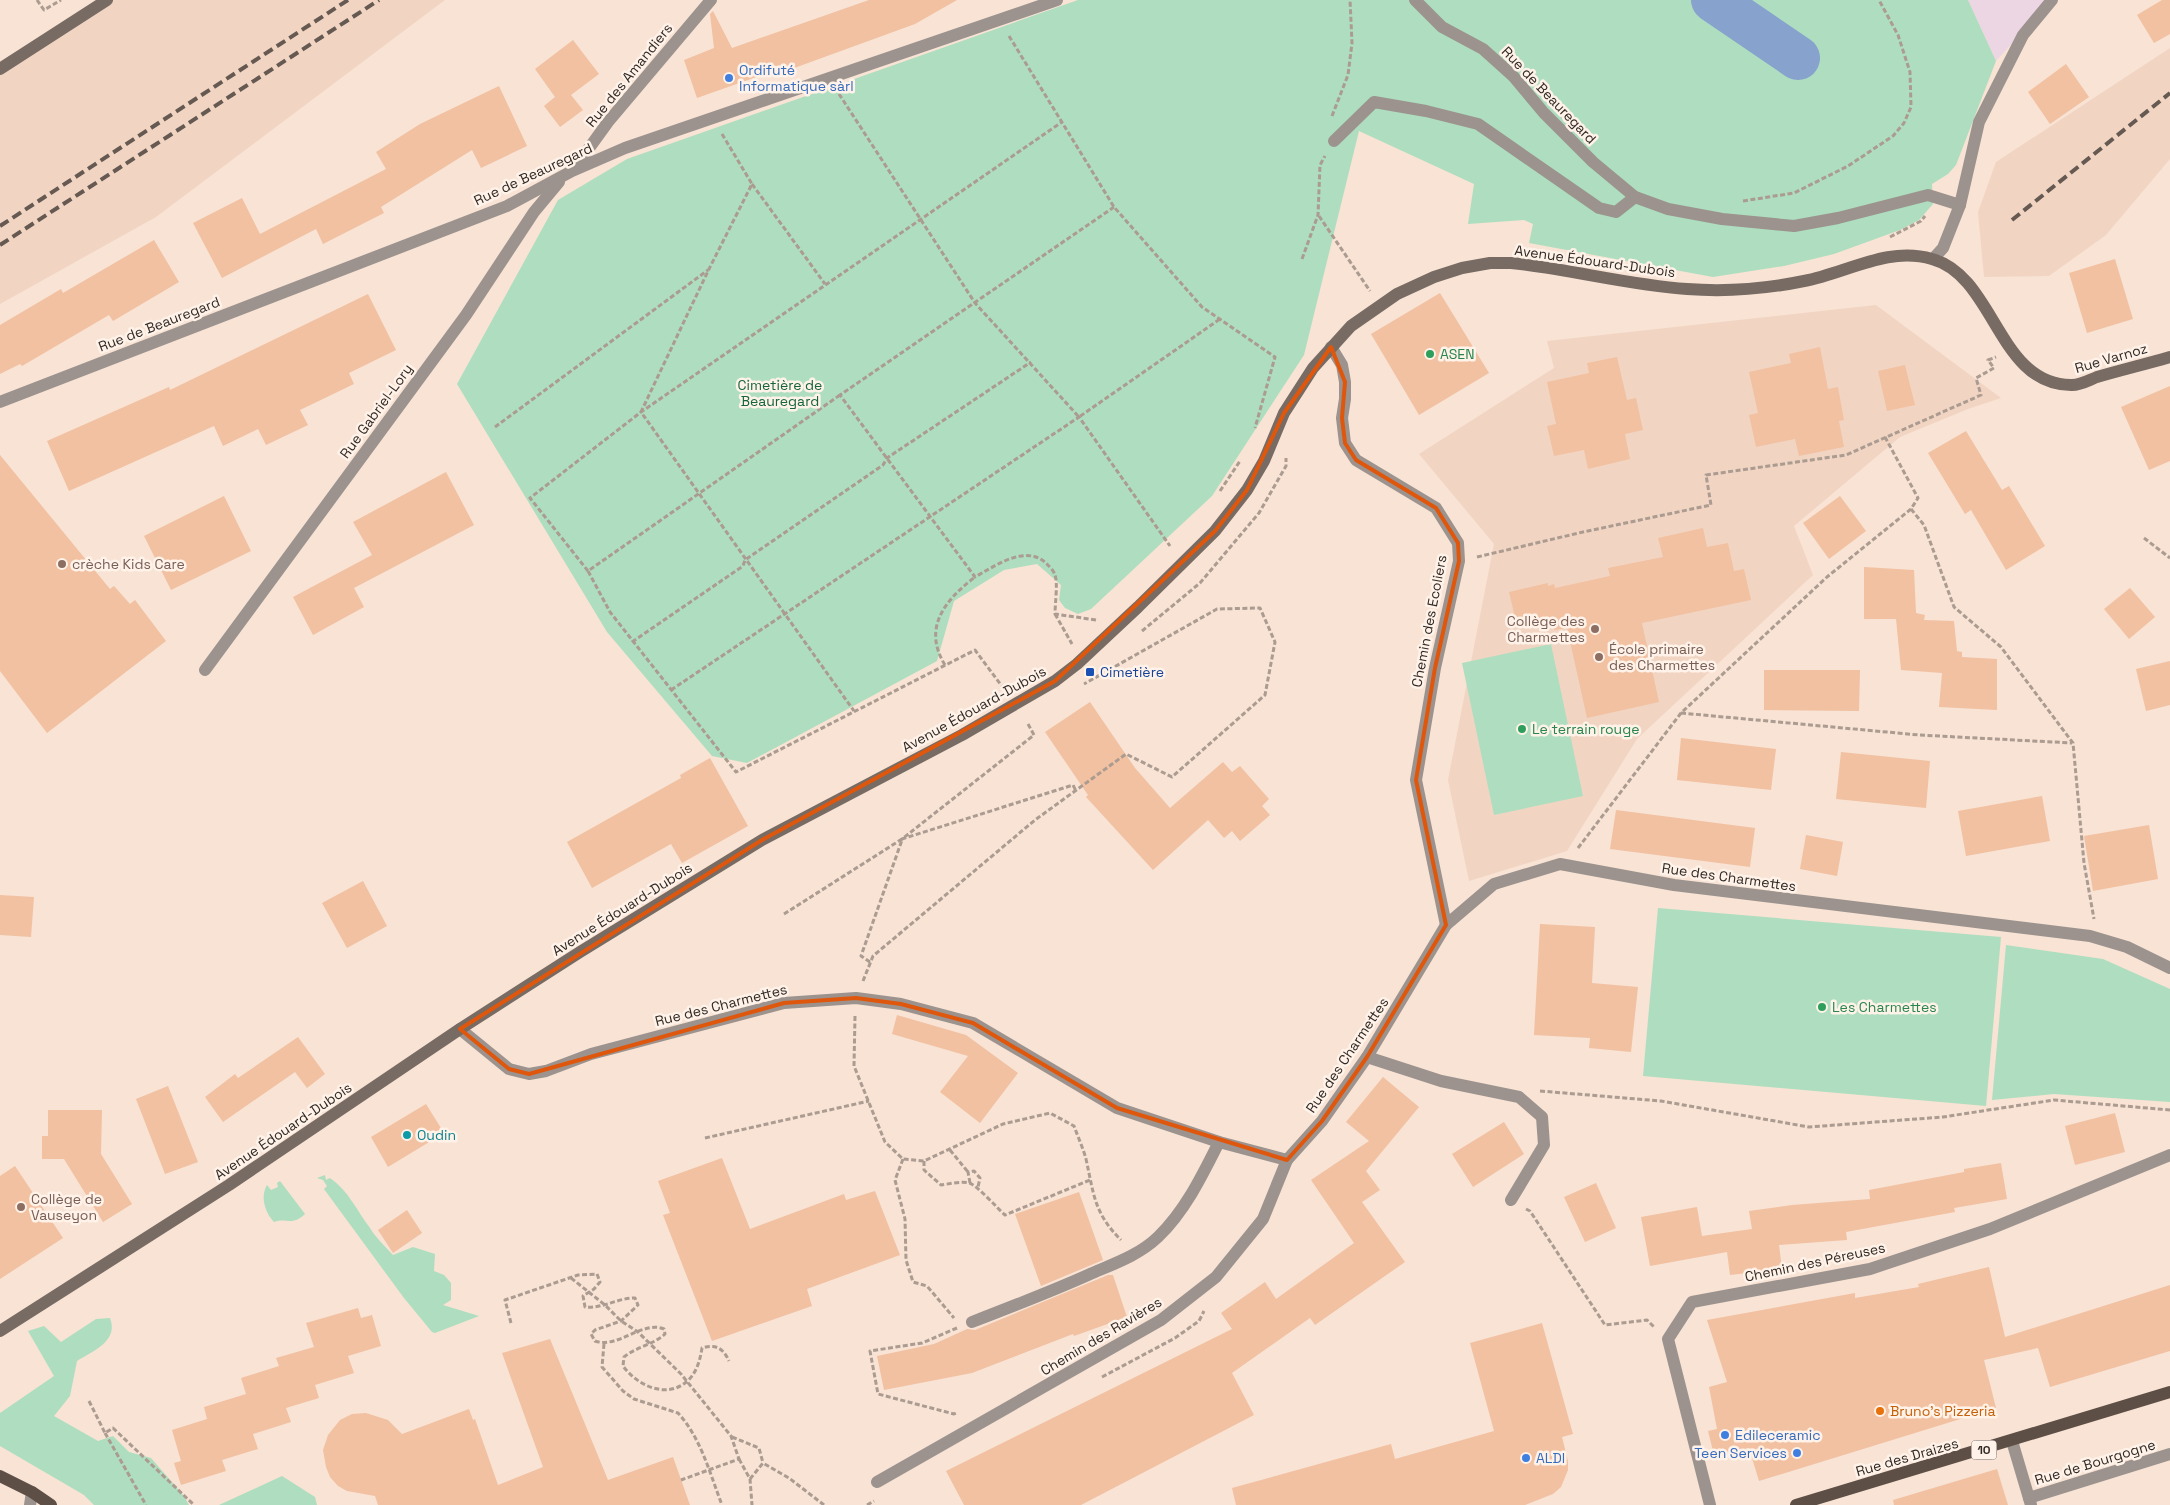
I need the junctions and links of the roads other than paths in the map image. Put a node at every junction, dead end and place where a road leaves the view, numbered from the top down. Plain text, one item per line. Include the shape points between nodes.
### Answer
1 (107, 0) edge
2 (711, 0) edge
3 (1057, 0) edge
4 (1415, 0) edge
5 (2052, 0) edge
6 (0, 69) edge
7 (1334, 141) road end
8 (572, 171) junction
9 (1635, 197) junction
10 (1960, 205) junction
11 (1933, 259) junction
12 (1331, 347) junction
13 (2170, 357) edge
14 (2059, 383) joint
15 (0, 402) edge
16 (205, 670) dead end
17 (1446, 925) junction
18 (2170, 968) edge
19 (460, 1029) junction
20 (1368, 1057) junction
21 (1219, 1142) junction
22 (2170, 1155) edge
23 (1287, 1160) junction
24 (1511, 1200) road end
25 (972, 1322) dead end
26 (0, 1331) edge
27 (2170, 1392) edge
28 (2012, 1441) junction
29 (2170, 1454) edge
30 (0, 1476) edge
31 (876, 1482) dead end
32 (31, 1499) edge
33 (2030, 1502) edge
34 (51, 1505) edge
35 (1710, 1505) edge
36 (1796, 1505) edge

1 - 6 street
2 - 8 street, Rue des Amandiers via 608,122
3 - 8 street, Rue de Beauregard via 625,148
4 - 9 street, Rue de Beauregard via 1442,27 1483,49 1513,76 1544,113 1593,162
5 - 10 street via 2024,35 1979,122
7 - 9 street via 1374,102 1426,111 1478,124 1599,208 1616,212
8 - 15 street, Rue de Beauregard via 507,206
8 - 16 street, Rue Gabriel-Lory via 553,187 534,212 466,315
9 - 10 street, Rue de Beauregard via 1668,209 1722,219 1794,226 1928,195
10 - 11 street via 1942,248
11 - 12 street, Avenue Édouard-Dubois via 1888,256 1804,281 1719,290 1654,285 1541,266 1490,263 1434,277 1397,294 1357,321
11 - 14 street, Avenue Édouard-Dubois via 1954,270 1977,296 2018,360 2045,380
12 - 17 street, Chemin des Ecoliers via 1342,365 1345,382 1342,418 1345,443 1356,460 1436,508 1458,543 1459,561 1434,668 1416,780
12 - 19 street, Avenue Édouard-Dubois via 1284,413 1247,490 1215,531 1078,664 962,735 762,840
13 - 14 street, Rue Varnoz via 2078,384
17 - 18 street, Rue des Charmettes via 1494,884 1560,864 1674,885 2090,936 2127,947
17 - 20 street, Rue des Charmettes
19 - 21 street, Rue des Charmettes via 509,1069 528,1074 784,1003 856,998 901,1004 974,1023 1118,1108
19 - 26 street, Avenue Édouard-Dubois via 229,1186
20 - 23 street, Rue des Charmettes via 1322,1122
20 - 24 street via 1440,1081 1519,1097 1542,1116 1544,1145
21 - 23 street, Rue des Charmettes
21 - 25 street via 1181,1210 1158,1237 1136,1254
22 - 35 street, Chemin des Péreuses via 1990,1229 1870,1269 1692,1302 1668,1340
23 - 31 street, Chemin des Ravières via 1263,1218 1216,1277 1168,1314
27 - 28 main road, Rue des Draizes / 10
28 - 33 street
28 - 36 main road, Rue des Draizes / 10
29 - 33 street, Rue de Bourgogne
30 - 32 main road
32 - 34 main road

